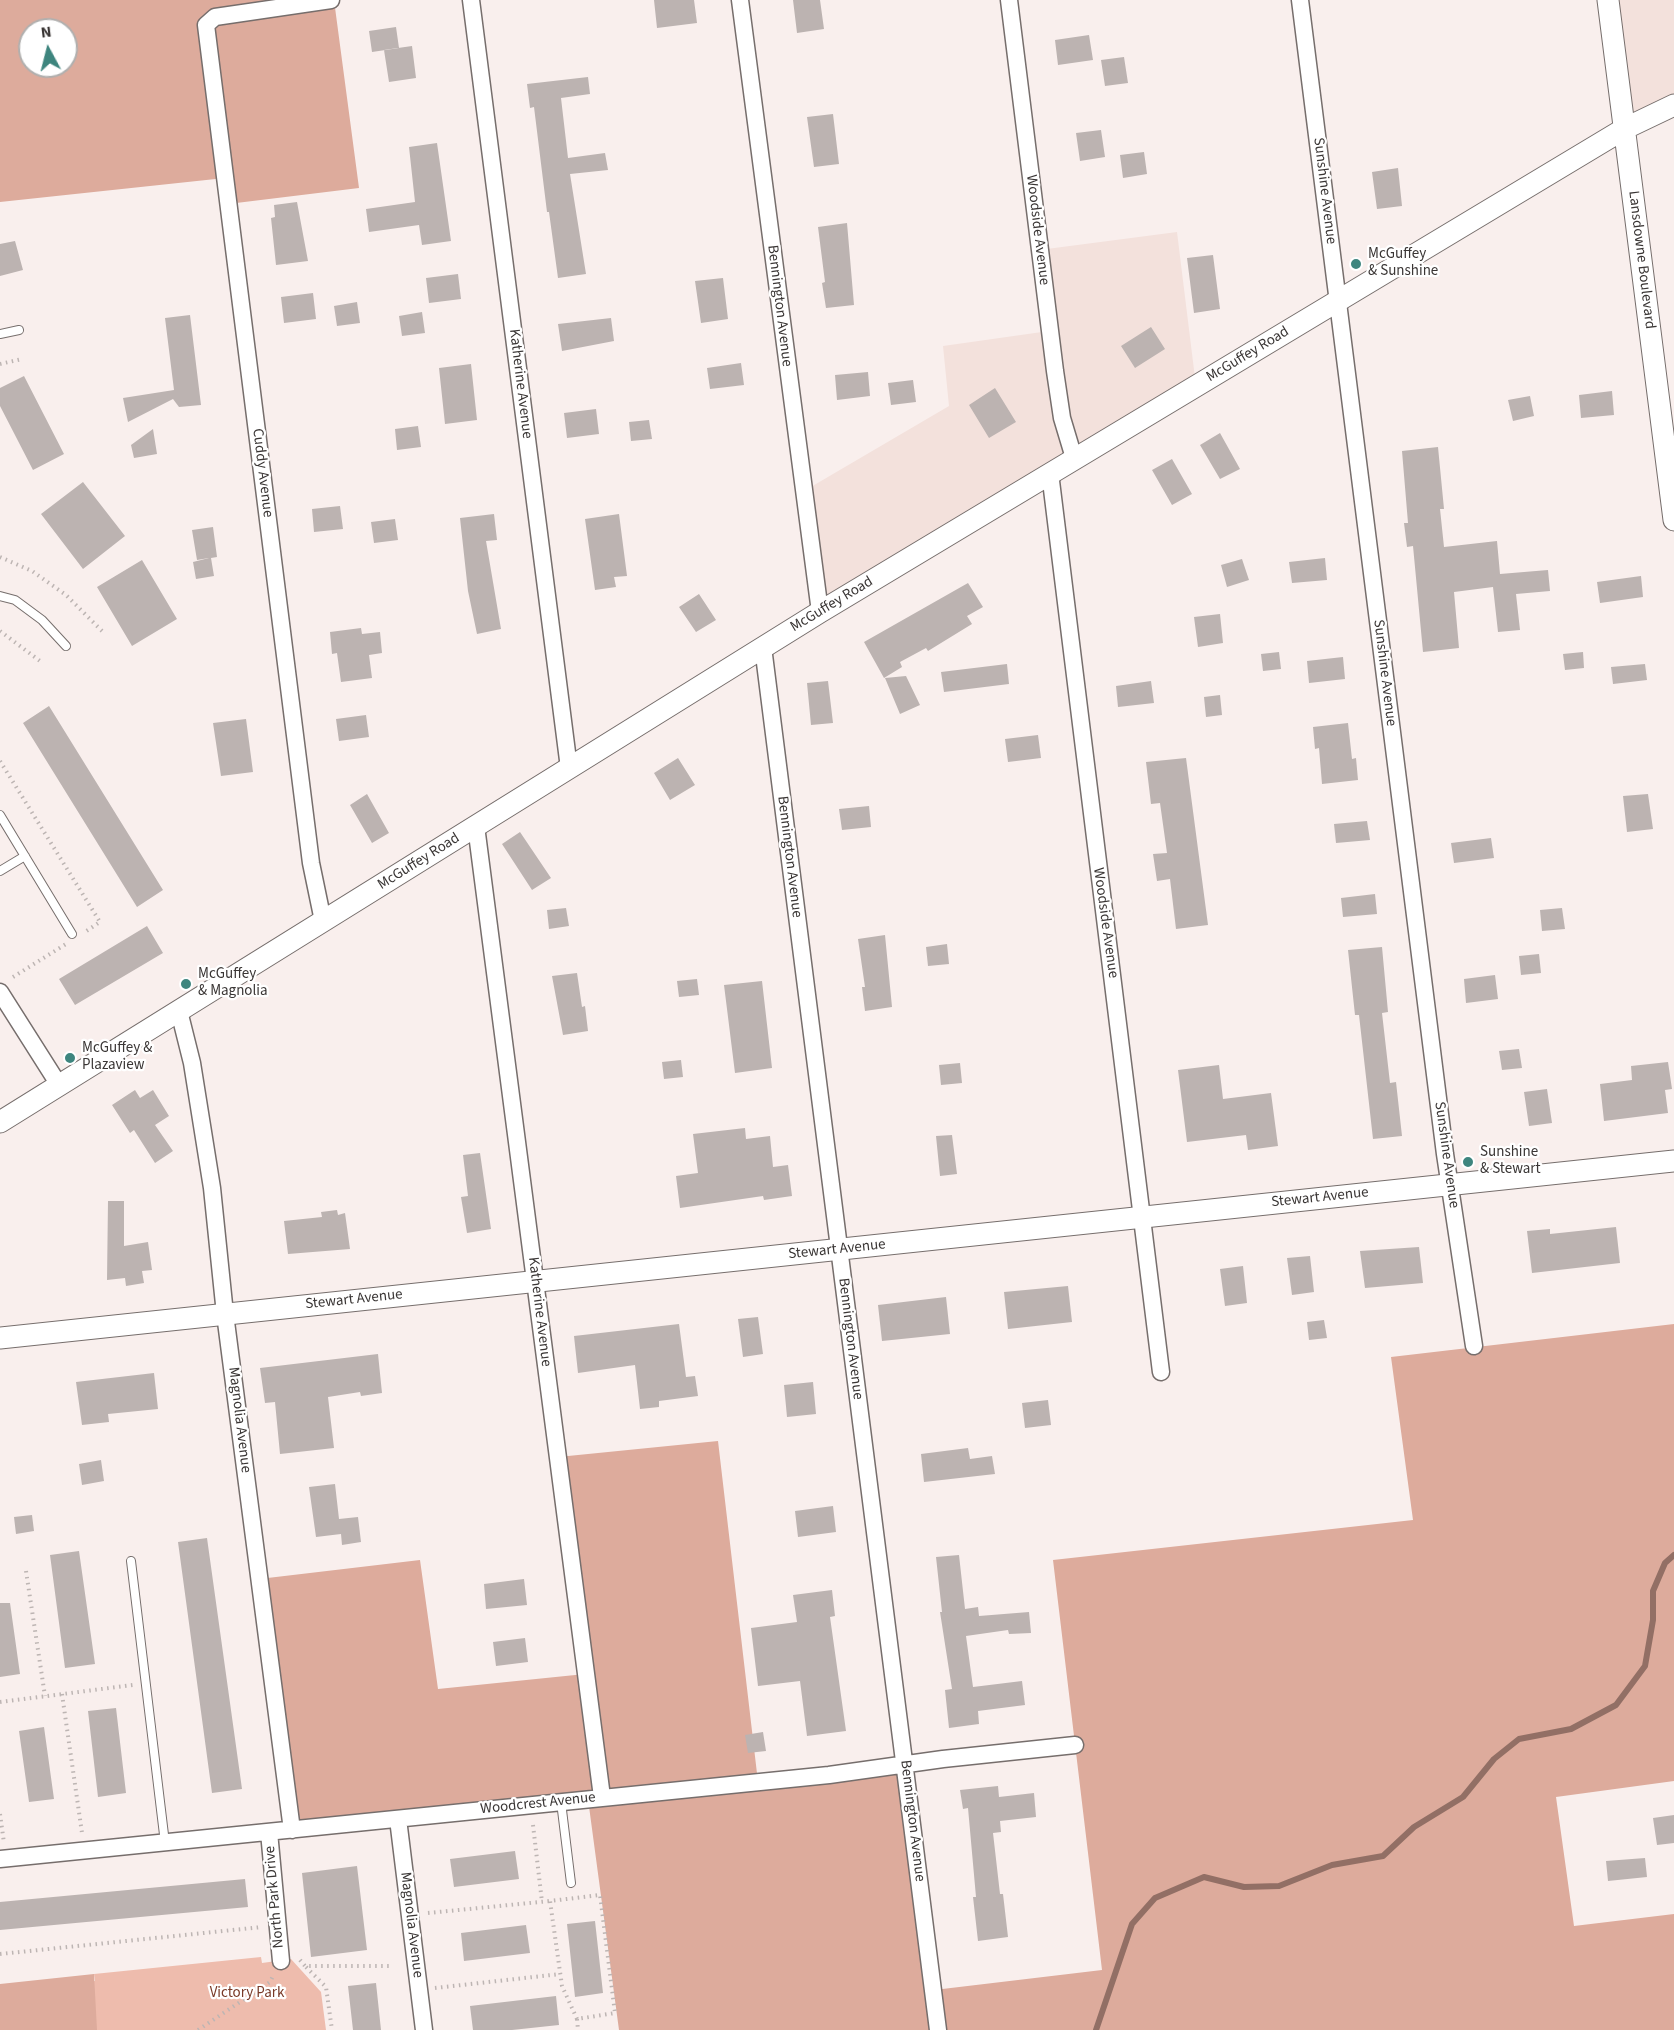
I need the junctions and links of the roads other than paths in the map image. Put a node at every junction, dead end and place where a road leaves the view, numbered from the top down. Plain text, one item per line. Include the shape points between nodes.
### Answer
1 (331, 0) edge
2 (471, 0) edge
3 (740, 0) edge
4 (1009, 0) edge
5 (1300, 0) edge
6 (1608, 0) edge
7 (1674, 105) edge
8 (1624, 129) junction
9 (1337, 302) junction
10 (19, 330) dead end
11 (0, 334) edge
12 (1074, 458) junction
13 (1050, 473) junction
14 (1674, 520) edge
15 (0, 596) edge
16 (820, 612) junction
17 (66, 646) dead end
18 (763, 648) junction
19 (568, 768) junction
20 (0, 815) edge
21 (476, 826) junction
22 (25, 856) junction
23 (0, 871) edge
24 (323, 921) junction
25 (72, 934) dead end
26 (0, 992) edge
27 (179, 1011) junction
28 (59, 1085) junction
29 (0, 1122) edge
30 (1674, 1161) edge
31 (1449, 1184) junction
32 (1144, 1217) junction
33 (839, 1249) junction
34 (535, 1281) junction
35 (225, 1314) junction
36 (0, 1338) edge
37 (1474, 1346) dead end
38 (1161, 1372) dead end
39 (131, 1561) dead end
40 (1075, 1745) dead end
41 (905, 1765) junction
42 (602, 1797) junction
43 (561, 1802) junction
44 (398, 1820) junction
45 (292, 1830) junction
46 (269, 1832) junction
47 (165, 1843) junction
48 (3, 1859) edge
49 (571, 1883) dead end
50 (288, 1958) road end
51 (424, 2030) edge
52 (938, 2030) edge

1 - 24 street, Cuddy Avenue via 215,17 206,25 311,863
2 - 19 street, Katherine Avenue
3 - 16 street, Bennington Avenue
4 - 12 street, Woodside Avenue via 1055,371 1062,418
5 - 9 street, Sunshine Avenue
6 - 8 street, Lansdowne Boulevard
7 - 8 street, McGuffey Road
8 - 9 street, McGuffey Road
8 - 14 street, Lansdowne Boulevard
9 - 12 street, McGuffey Road
9 - 31 street, Sunshine Avenue
10 - 11 lane
12 - 13 street, McGuffey Road
13 - 16 street, McGuffey Road
13 - 32 street, Woodside Avenue
15 - 17 lane via 15,600 42,620
16 - 18 street, McGuffey Road
18 - 19 street, McGuffey Road
18 - 33 street, Bennington Avenue
19 - 21 street, McGuffey Road
20 - 22 lane
21 - 24 street, McGuffey Road
21 - 34 street, Katherine Avenue
22 - 23 lane
22 - 25 lane
24 - 27 street, McGuffey Road
26 - 28 street
27 - 28 street, McGuffey Road
27 - 35 street, Magnolia Avenue via 192,1064 212,1188
28 - 29 street, McGuffey Road
30 - 31 street, Stewart Avenue
31 - 32 street, Stewart Avenue
31 - 37 street, Sunshine Avenue
32 - 33 street, Stewart Avenue
32 - 38 street, Woodside Avenue
33 - 34 street, Stewart Avenue
33 - 41 street, Bennington Avenue
34 - 35 street, Stewart Avenue
34 - 42 street, Katherine Avenue
35 - 36 street, Stewart Avenue
35 - 45 street, Magnolia Avenue
39 - 47 lane
40 - 41 street, Woodcrest Avenue
41 - 42 street, Woodcrest Avenue
41 - 52 street, Bennington Avenue
42 - 43 street, Woodcrest Avenue
43 - 44 street, Woodcrest Avenue
43 - 49 lane
44 - 45 street, Woodcrest Avenue
44 - 51 street, Magnolia Avenue
45 - 46 street, Woodcrest Avenue
46 - 47 street, Woodcrest Avenue
46 - 50 street, North Park Drive via 278,1926
47 - 48 street, Woodcrest Avenue

